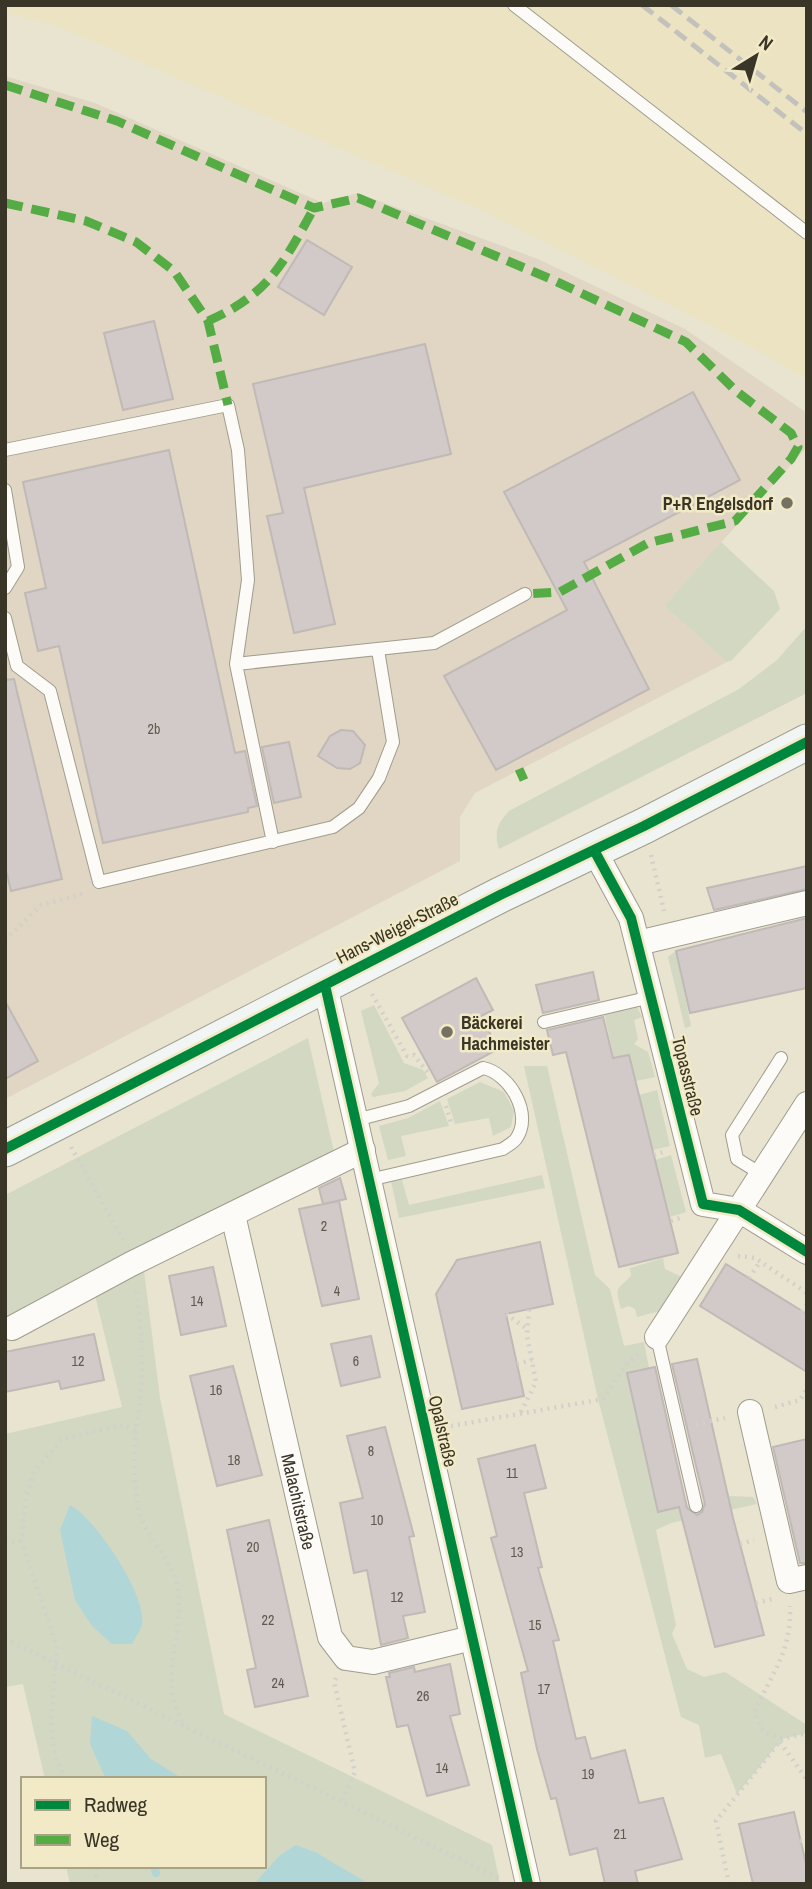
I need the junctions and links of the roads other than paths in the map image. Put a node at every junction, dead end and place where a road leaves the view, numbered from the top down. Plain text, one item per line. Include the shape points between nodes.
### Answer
1 (514, 5) edge
2 (807, 233) edge
3 (5, 450) edge
4 (5, 490) edge
5 (5, 588) edge
6 (525, 594) dead end
7 (5, 618) edge
8 (378, 650) junction
9 (236, 664) junction
10 (807, 742) edge
11 (273, 842) junction
12 (594, 850) junction
13 (807, 902) edge
14 (638, 943) junction
15 (325, 985) junction
16 (651, 997) junction
17 (544, 1022) dead end
18 (781, 1058) dead end
19 (807, 1104) edge
20 (356, 1121) junction
21 (5, 1149) edge
22 (363, 1150) junction
23 (761, 1174) junction
24 (369, 1180) junction
25 (739, 1210) junction
26 (233, 1215) junction
27 (807, 1252) edge
28 (12, 1328) dead end
29 (657, 1337) joint
30 (750, 1412) dead end
31 (696, 1506) dead end
32 (798, 1579) edge
33 (472, 1638) junction
34 (528, 1884) edge

1 - 2 lane
3 - 9 lane via 228,405 238,450 248,580
4 - 5 lane via 18,567
6 - 8 lane via 434,643
7 - 11 lane via 17,666 50,691 99,882
8 - 9 lane
8 - 11 lane via 393,742 379,778 359,808 333,827
9 - 11 lane
10 - 12 street, Hans-Weigel-Straße
12 - 14 street, Topasstraße via 631,918
12 - 15 street, Hans-Weigel-Straße
13 - 14 street
14 - 16 street, Topasstraße
15 - 20 street, Opalstraße
15 - 21 street, Hans-Weigel-Straße
16 - 17 lane
16 - 25 street, Topasstraße via 703,1204
18 - 23 lane via 733,1135 737,1158
19 - 23 street
20 - 22 street, Opalstraße
20 - 24 lane via 409,1106 483,1068 506,1080 519,1102 522,1125 516,1139 503,1149
22 - 24 street, Opalstraße
22 - 26 street
23 - 25 street
24 - 33 street, Opalstraße
25 - 27 street, Topasstraße
25 - 29 street
26 - 28 street
26 - 33 street, Malachitstraße via 330,1637 346,1658 373,1662
29 - 31 lane
30 - 32 street
33 - 34 street, Opalstraße

